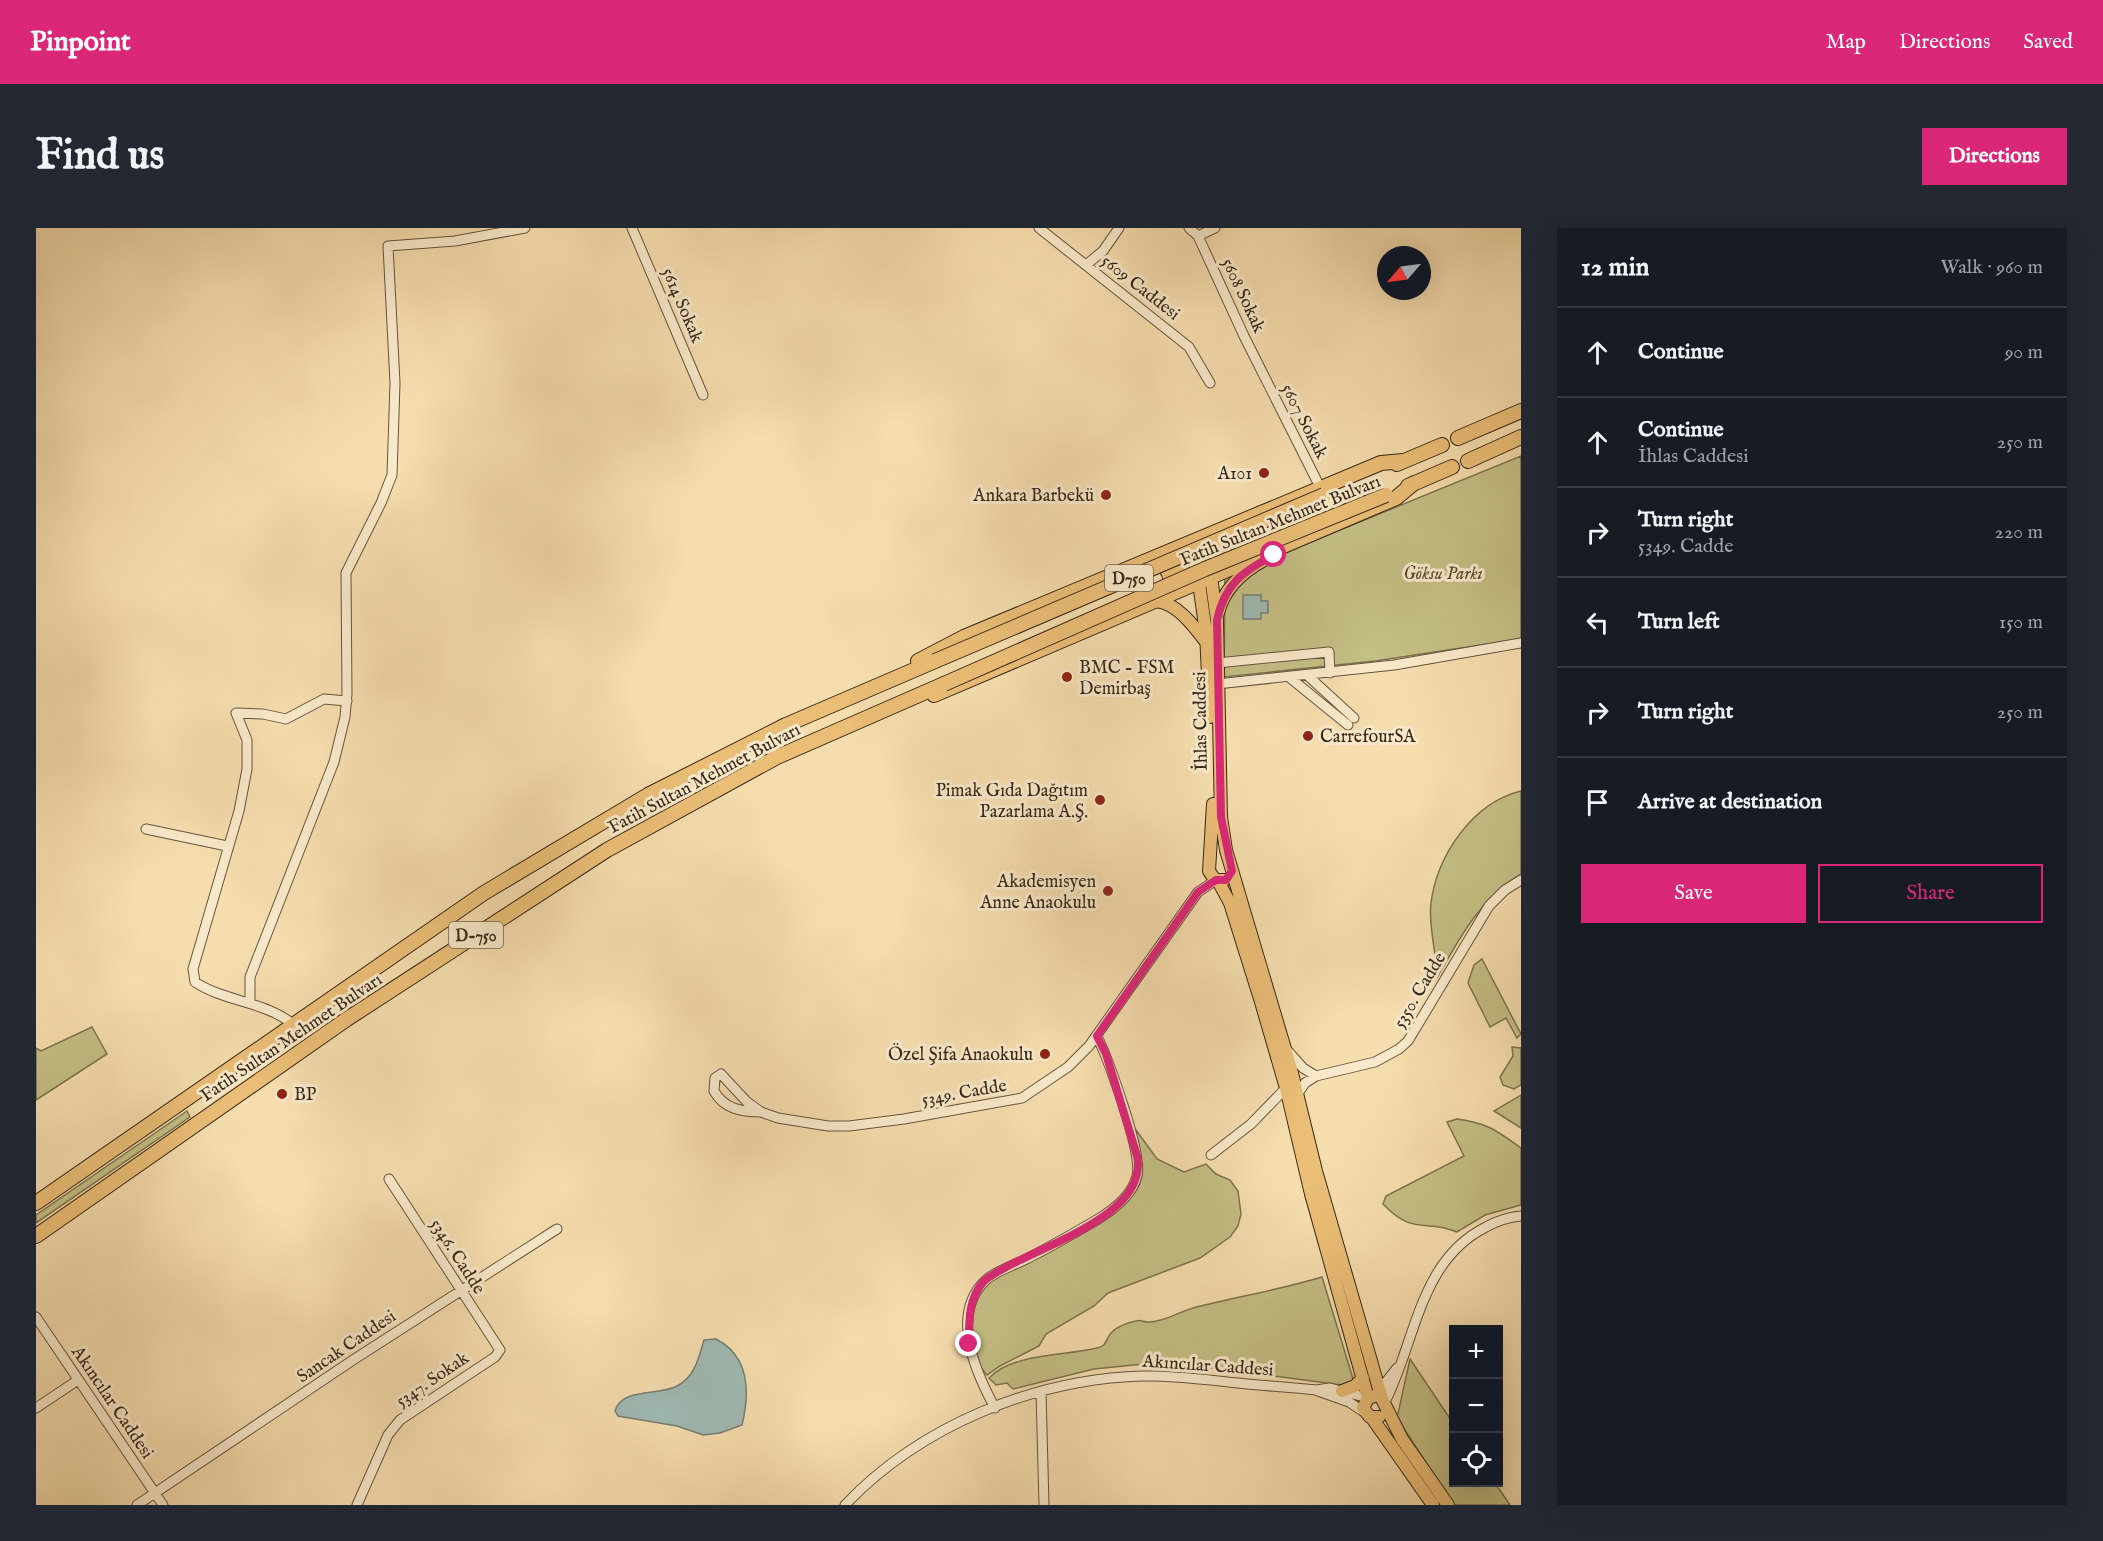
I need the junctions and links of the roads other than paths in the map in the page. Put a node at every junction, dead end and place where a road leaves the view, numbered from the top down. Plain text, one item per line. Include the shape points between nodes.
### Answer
1 (525, 228) edge
2 (632, 228) edge
3 (1039, 228) edge
4 (1119, 228) edge
5 (1189, 228) edge
6 (1215, 228) edge
7 (1198, 236) junction
8 (1086, 265) junction
9 (1260, 368) joint
10 (1210, 383) dead end
11 (704, 395) dead end
12 (1518, 411) edge
13 (1521, 437) edge
14 (1458, 438) dead end
15 (1521, 443) edge
16 (1442, 445) dead end
17 (1502, 447) junction
18 (1403, 461) junction
19 (1467, 461) dead end
20 (1452, 467) dead end
21 (1414, 483) junction
22 (1321, 489) junction
23 (1228, 528) junction
24 (1311, 534) junction
25 (1191, 544) junction
26 (1151, 560) junction
27 (1242, 564) junction
28 (1205, 580) junction
29 (1159, 599) junction
30 (1217, 620) junction
31 (1206, 643) junction
32 (1521, 644) edge
33 (1217, 663) junction
34 (1330, 673) junction
35 (1307, 675) junction
36 (900, 676) junction
37 (1289, 677) junction
38 (944, 684) joint
39 (1217, 684) junction
40 (909, 699) junction
41 (347, 701) junction
42 (146, 829) dead end
43 (226, 846) junction
44 (1231, 867) junction
45 (1213, 875) junction
46 (1521, 880) edge
47 (250, 1002) junction
48 (294, 1025) junction
49 (1097, 1036) junction
50 (1284, 1046) junction
51 (1316, 1076) junction
52 (1293, 1096) junction
53 (761, 1112) junction
54 (1212, 1155) dead end
55 (389, 1179) dead end
56 (36, 1203) edge
57 (1521, 1216) edge
58 (557, 1228) dead end
59 (36, 1236) edge
60 (460, 1291) junction
61 (36, 1317) edge
62 (500, 1350) joint
63 (1402, 1361) junction
64 (78, 1380) junction
65 (1316, 1390) junction
66 (1342, 1391) junction
67 (1377, 1391) junction
68 (1041, 1392) junction
69 (36, 1408) edge
70 (995, 1408) junction
71 (1368, 1415) junction
72 (154, 1493) junction
73 (137, 1505) edge
74 (162, 1505) edge
75 (357, 1505) edge
76 (845, 1505) edge
77 (1044, 1505) edge
78 (1433, 1505) edge
79 (1448, 1505) edge

1 - 41 street via 455,241 388,246 395,384 392,475 346,573
2 - 11 street, 5614 Sokak
3 - 8 street, 5609 Caddesi
4 - 8 street via 1103,251
5 - 7 street
6 - 7 street
7 - 9 street, 5608 Sokak
8 - 10 street, 5609 Caddesi via 1189,346
9 - 22 street, 5607 Sokak
12 - 14 highway
13 - 17 highway
15 - 17 highway
16 - 18 highway, Fatih Sultan Mehmet Bulvarı / D750
17 - 19 highway
18 - 22 highway via 1381,463
18 - 36 highway, Fatih Sultan Mehmet Bulvarı / D750, bridge
20 - 21 highway, Fatih Sultan Mehmet Bulvarı / D750
21 - 24 highway via 1396,498
21 - 38 highway, Fatih Sultan Mehmet Bulvarı / D750, bridge via 1205,569
22 - 23 highway
23 - 25 highway
23 - 27 highway via 1222,539 1223,550 1230,560
24 - 27 highway
24 - 30 main road via 1242,575 1222,598
25 - 26 highway
25 - 28 highway via 1213,556
25 - 28 highway via 1180,566 1186,576
26 - 29 highway via 1170,575 1170,586
26 - 36 highway via 923,656
27 - 28 highway
28 - 29 highway
28 - 30 main road, İhlas Caddesi
28 - 31 main road, İhlas Caddesi
29 - 31 main road via 1197,629
29 - 40 highway via 940,694
30 - 33 main road, İhlas Caddesi
31 - 45 main road, İhlas Caddesi
32 - 34 street
33 - 34 street via 1329,652
33 - 39 main road, İhlas Caddesi
34 - 35 street
35 - 37 street
35 - 37 street via 1351,721
36 - 48 highway, Fatih Sultan Mehmet Bulvarı / D750 via 786,725 648,795 484,893
37 - 39 street
38 - 40 highway, Fatih Sultan Mehmet Bulvarı / D-750
39 - 44 main road, İhlas Caddesi via 1221,817
40 - 59 highway, Fatih Sultan Mehmet Bulvarı / D-750 via 777,757 607,850 347,1019
41 - 43 street via 324,699 286,719 236,713 247,740 247,769 239,811
41 - 47 street via 334,762 320,802 250,977
42 - 43 street
43 - 47 street via 193,969 195,982
44 - 45 main road via 1226,880
44 - 45 main road via 1217,860
44 - 50 main road, İhlas Caddesi
45 - 49 street, 5349. Cadde
45 - 52 main road via 1230,903
46 - 51 street, 5350. Cadde via 1489,906 1408,1041 1375,1062
47 - 48 street via 283,1015
48 - 56 highway, Fatih Sultan Mehmet Bulvarı / D750
49 - 53 street, 5349. Cadde via 1068,1067 1031,1093 1010,1101 849,1126 791,1120
49 - 70 street via 1131,1137 1138,1175 1131,1190 1110,1211 996,1273 979,1288 971,1305 969,1344 981,1382
50 - 51 street via 1303,1068
50 - 52 main road, İhlas Caddesi
51 - 52 street
52 - 54 street
52 - 67 main road
53 - 53 street, 5349. Cadde via 721,1074 715,1077 714,1091 724,1104 744,1112
55 - 60 street, 5346. Cadde
57 - 63 street via 1498,1220 1476,1232 1440,1264
58 - 60 street, Sancak Caddesi
60 - 62 street, 5346. Cadde
60 - 72 street, Sancak Caddesi
61 - 64 street, Akıncılar Caddesi
62 - 75 street, 5347. Sokak via 400,1420 388,1435
63 - 67 street
63 - 67 street
64 - 69 street
64 - 72 street, Akıncılar Caddesi
65 - 66 street, Akıncılar Caddesi
65 - 68 street, Akıncılar Caddesi via 1144,1376
65 - 71 street, Akıncılar Caddesi via 1348,1402
66 - 67 street, Akıncılar Caddesi
66 - 67 main road via 1355,1386
67 - 71 main road via 1364,1404
67 - 71 main road via 1382,1415
67 - 79 main road via 1402,1439
68 - 70 street, Akıncılar Caddesi
68 - 77 street
70 - 76 street, Akıncılar Caddesi via 920,1445 880,1472
71 - 78 main road
72 - 73 street, Sancak Caddesi
72 - 74 street, Akıncılar Caddesi

